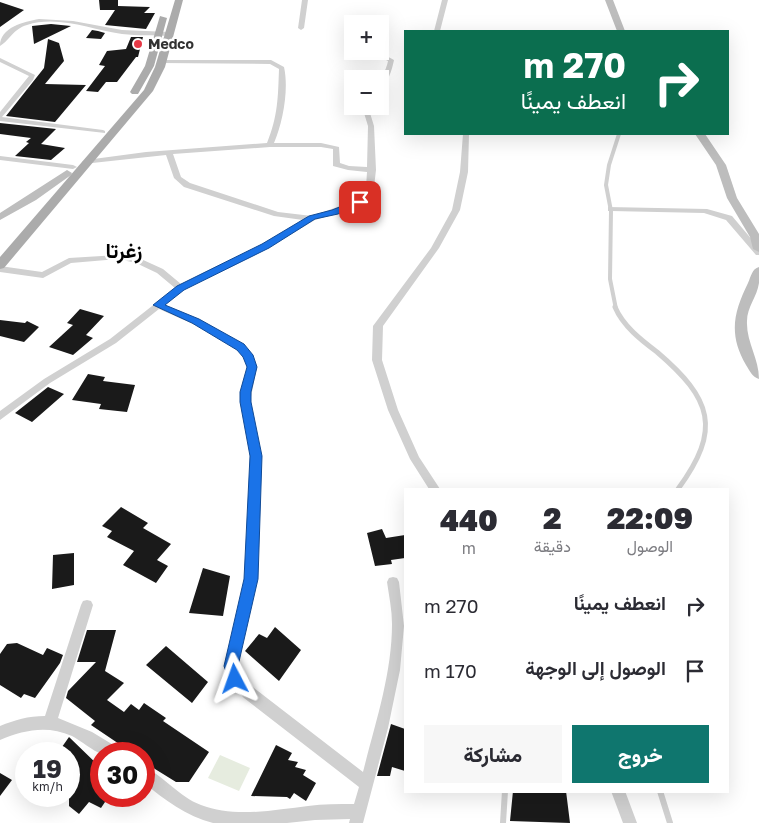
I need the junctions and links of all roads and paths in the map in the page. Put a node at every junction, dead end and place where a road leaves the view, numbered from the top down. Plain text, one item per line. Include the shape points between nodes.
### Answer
1 (179, 0) edge
2 (306, 0) edge
3 (445, 0) edge
4 (609, 0) edge
5 (165, 12) dead end
6 (301, 28) dead end
7 (437, 30) edge
8 (621, 30) edge
9 (164, 34) junction
10 (0, 44) edge
11 (0, 60) edge
12 (162, 62) junction
13 (368, 115) edge
14 (0, 118) edge
15 (103, 132) junction
16 (466, 135) edge
17 (619, 135) edge
18 (701, 135) edge
19 (270, 145) junction
20 (169, 152) junction
21 (0, 158) edge
22 (86, 162) junction
23 (70, 170) junction
24 (372, 170) junction
25 (46, 204) junction
26 (611, 209) junction
27 (0, 217) edge
28 (312, 218) junction
29 (759, 249) edge
30 (0, 251) edge
31 (759, 253) edge
32 (0, 265) edge
33 (0, 269) edge
34 (759, 271) edge
35 (180, 288) junction
36 (158, 305) junction
37 (759, 374) edge
38 (0, 416) edge
39 (434, 488) edge
40 (679, 488) edge
41 (393, 582) dead end
42 (87, 605) dead end
43 (50, 721) junction
44 (0, 733) edge
45 (94, 742) edge
46 (155, 782) edge
47 (367, 784) junction
48 (505, 793) edge
49 (619, 793) edge
50 (661, 793) edge
51 (357, 817) edge
52 (503, 823) edge
53 (630, 823) edge
54 (670, 823) edge

1 - 9 main road
2 - 6 street
3 - 7 street
4 - 8 street
5 - 9 main road
9 - 10 street via 33,20 10,31
9 - 12 main road
9 - 15 main road via 140,84
11 - 14 street via 32,75
12 - 19 street via 278,64 282,68 281,103 278,125
12 - 22 main road via 148,91
13 - 24 street
14 - 15 street
15 - 23 main road
16 - 39 street via 464,172 456,210 435,248 378,326 377,360 393,410 415,458
17 - 26 lane via 608,166 606,186
18 - 29 street via 721,165 732,198
19 - 20 street
19 - 24 street via 337,148 336,164
20 - 22 street
20 - 28 street via 178,178 187,185 277,214
21 - 23 street
22 - 25 main road
23 - 25 main road
23 - 27 street
24 - 28 street via 370,187 360,202
25 - 30 main road
25 - 32 main road
26 - 31 street via 717,213 733,222
26 - 40 lane via 610,284 616,311 628,327 693,388 707,421 705,448
28 - 35 street via 265,246
33 - 35 street via 43,275 69,261 118,257 138,261 160,271
34 - 37 street via 743,308 741,323 747,355
35 - 36 street
36 - 38 street
36 - 47 street via 199,323 240,347 248,355 252,367 245,402 256,456 251,579 231,666 235,679
41 - 47 street via 398,632 389,691
42 - 43 street
43 - 44 street via 17,725
43 - 45 street
46 - 51 street via 201,812 240,820 300,814
47 - 51 street
48 - 52 lane
49 - 53 street
50 - 54 lane

